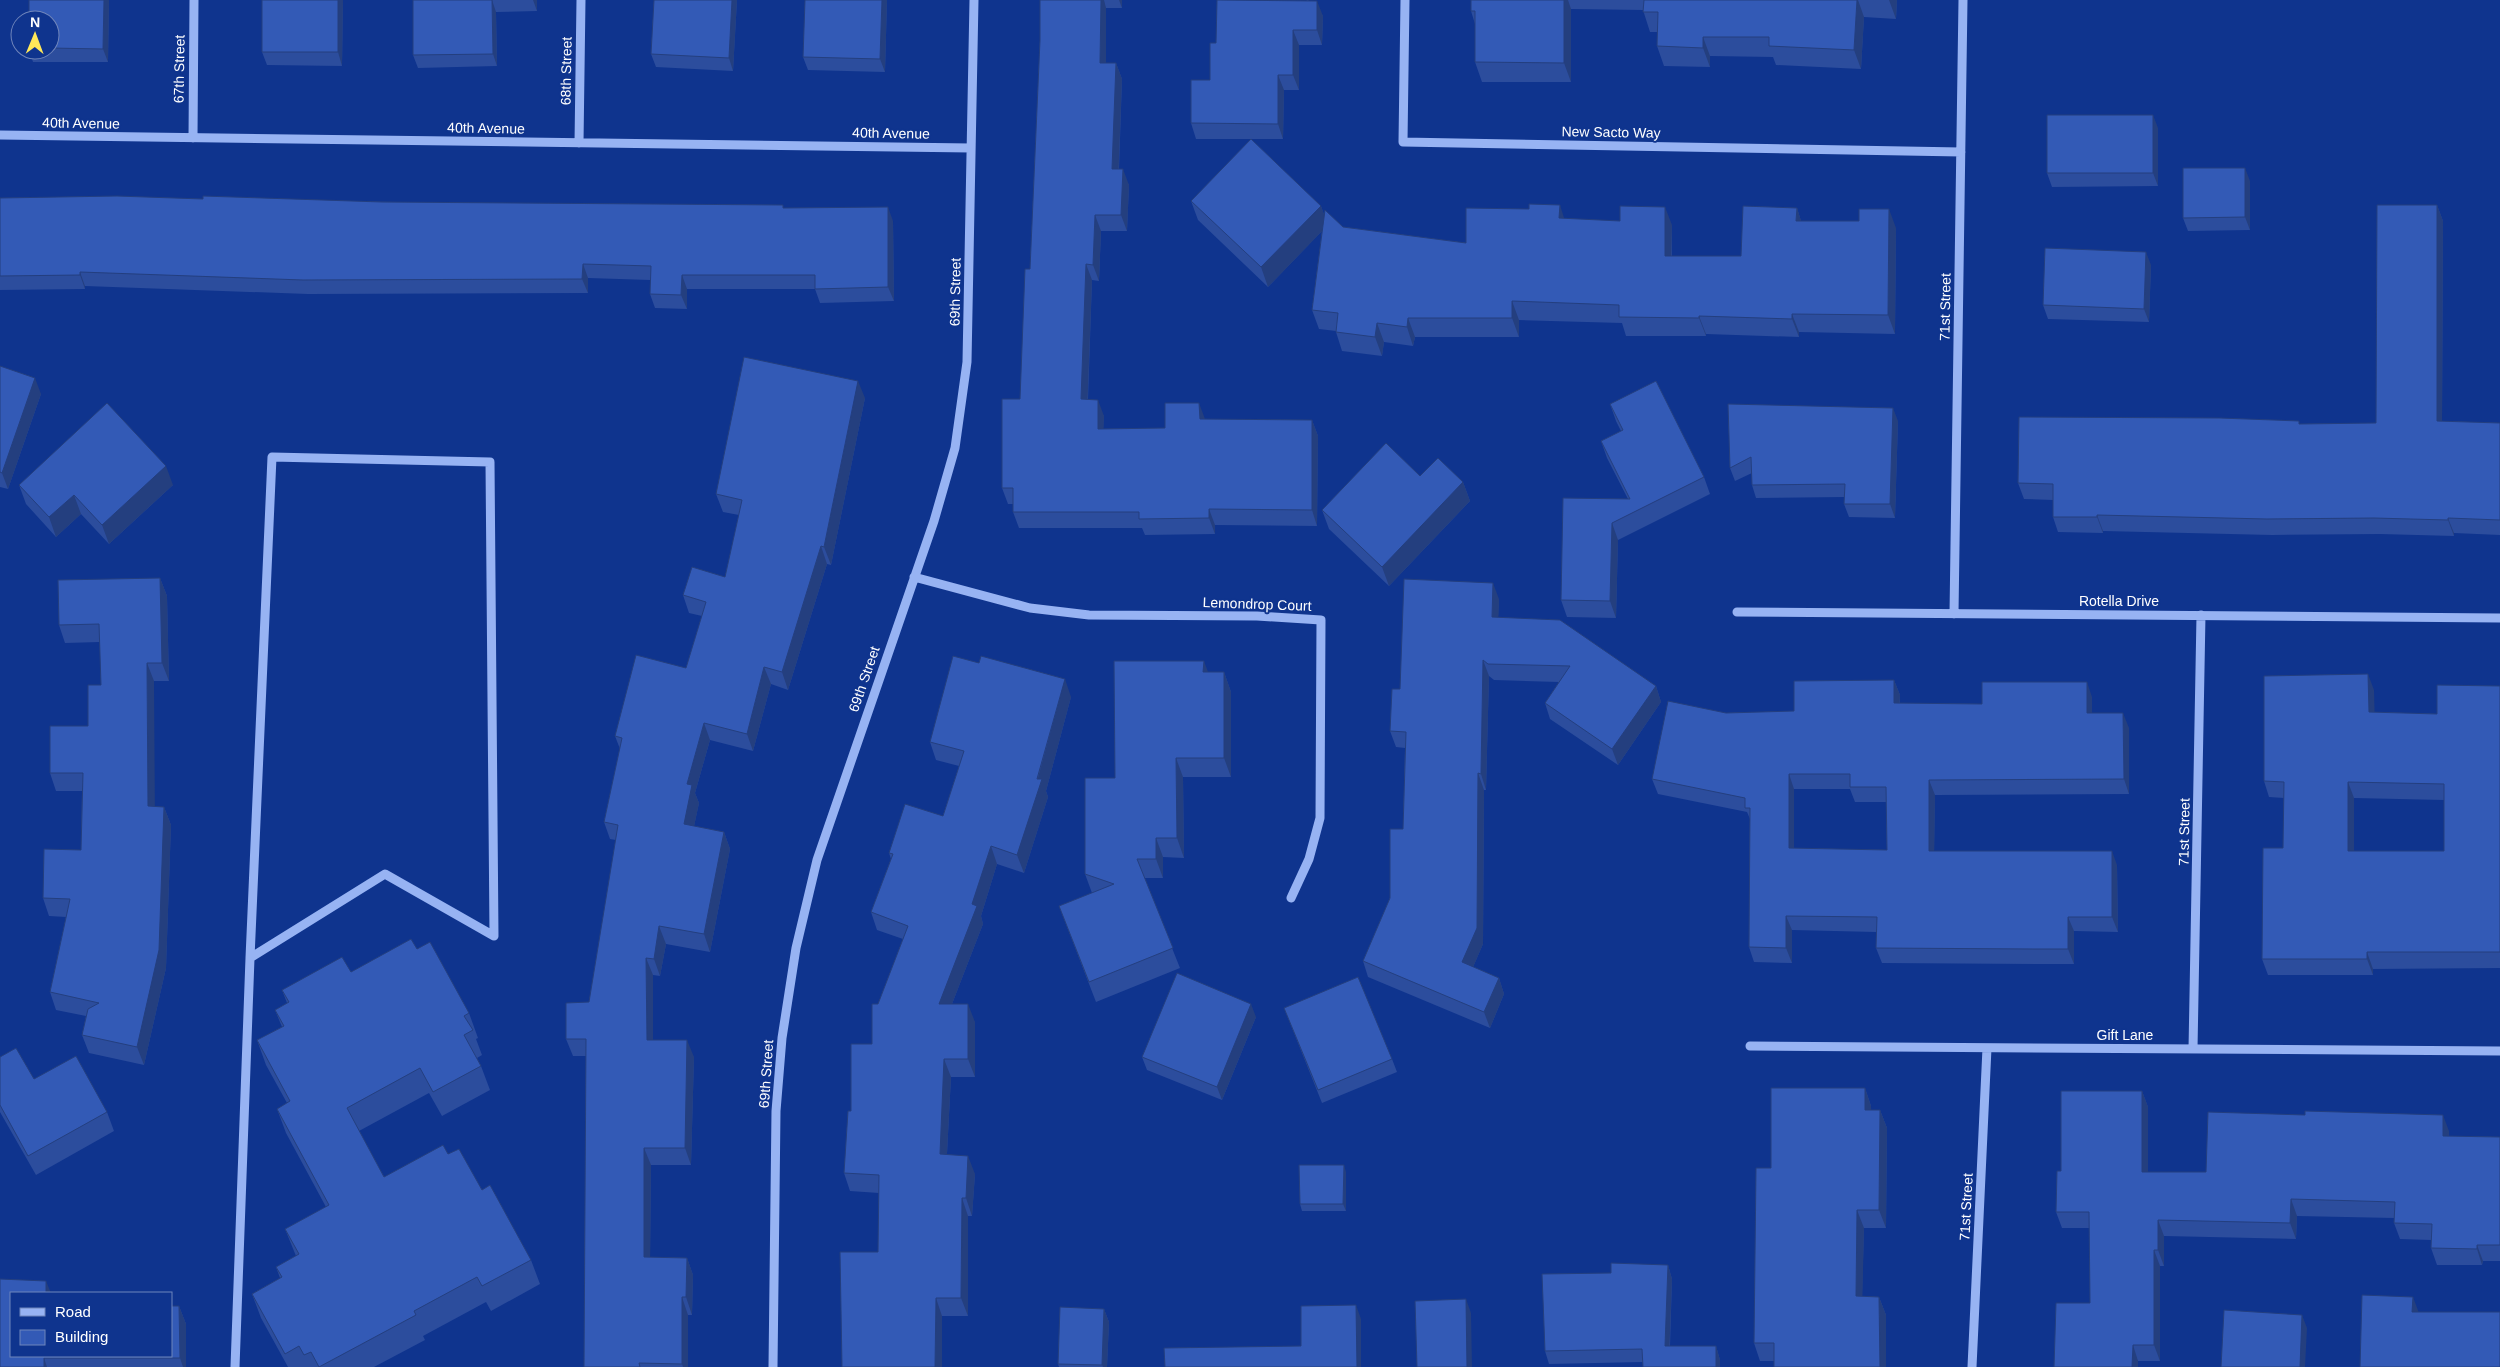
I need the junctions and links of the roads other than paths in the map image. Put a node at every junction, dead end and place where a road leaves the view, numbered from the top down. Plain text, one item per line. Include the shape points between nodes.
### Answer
1 (194, 0) edge
2 (581, 0) edge
3 (974, 0) edge
4 (1405, 0) edge
5 (1963, 0) edge
6 (0, 135) edge
7 (192, 138) junction
8 (579, 143) junction
9 (971, 148) junction
10 (1961, 152) junction
11 (914, 577) junction
12 (1737, 612) dead end
13 (1954, 614) junction
14 (2201, 615) junction
15 (2500, 618) edge
16 (1291, 898) dead end
17 (250, 958) junction
18 (1750, 1046) dead end
19 (1987, 1048) junction
20 (2194, 1049) junction
21 (2500, 1051) edge
22 (235, 1367) edge
23 (773, 1367) edge
24 (1972, 1367) edge

1 - 7 street, 67th Street
2 - 8 street, 68th Street
3 - 9 street, 69th Street
4 - 10 street, New Sacto Way via 1403,142
5 - 10 street, 71st Street
6 - 7 street, 40th Avenue
7 - 8 street, 40th Avenue
8 - 9 street, 40th Avenue
9 - 11 street, 69th Street via 966,372 955,448
10 - 13 street, 71st Street
11 - 16 street, Lemondrop Court via 1030,608 1089,615 1257,616 1321,620 1320,818 1309,859
11 - 23 street, 69th Street via 817,860 796,948 782,1038 776,1110
12 - 13 street, Rotella Drive
13 - 14 street, Rotella Drive
14 - 15 street, Rotella Drive
14 - 20 street, 71st Street
17 - 17 street via 272,457 490,462 494,936 385,874
17 - 22 street
18 - 19 street, Gift Lane
19 - 20 street, Gift Lane
19 - 24 street, 71st Street
20 - 21 street, Gift Lane

